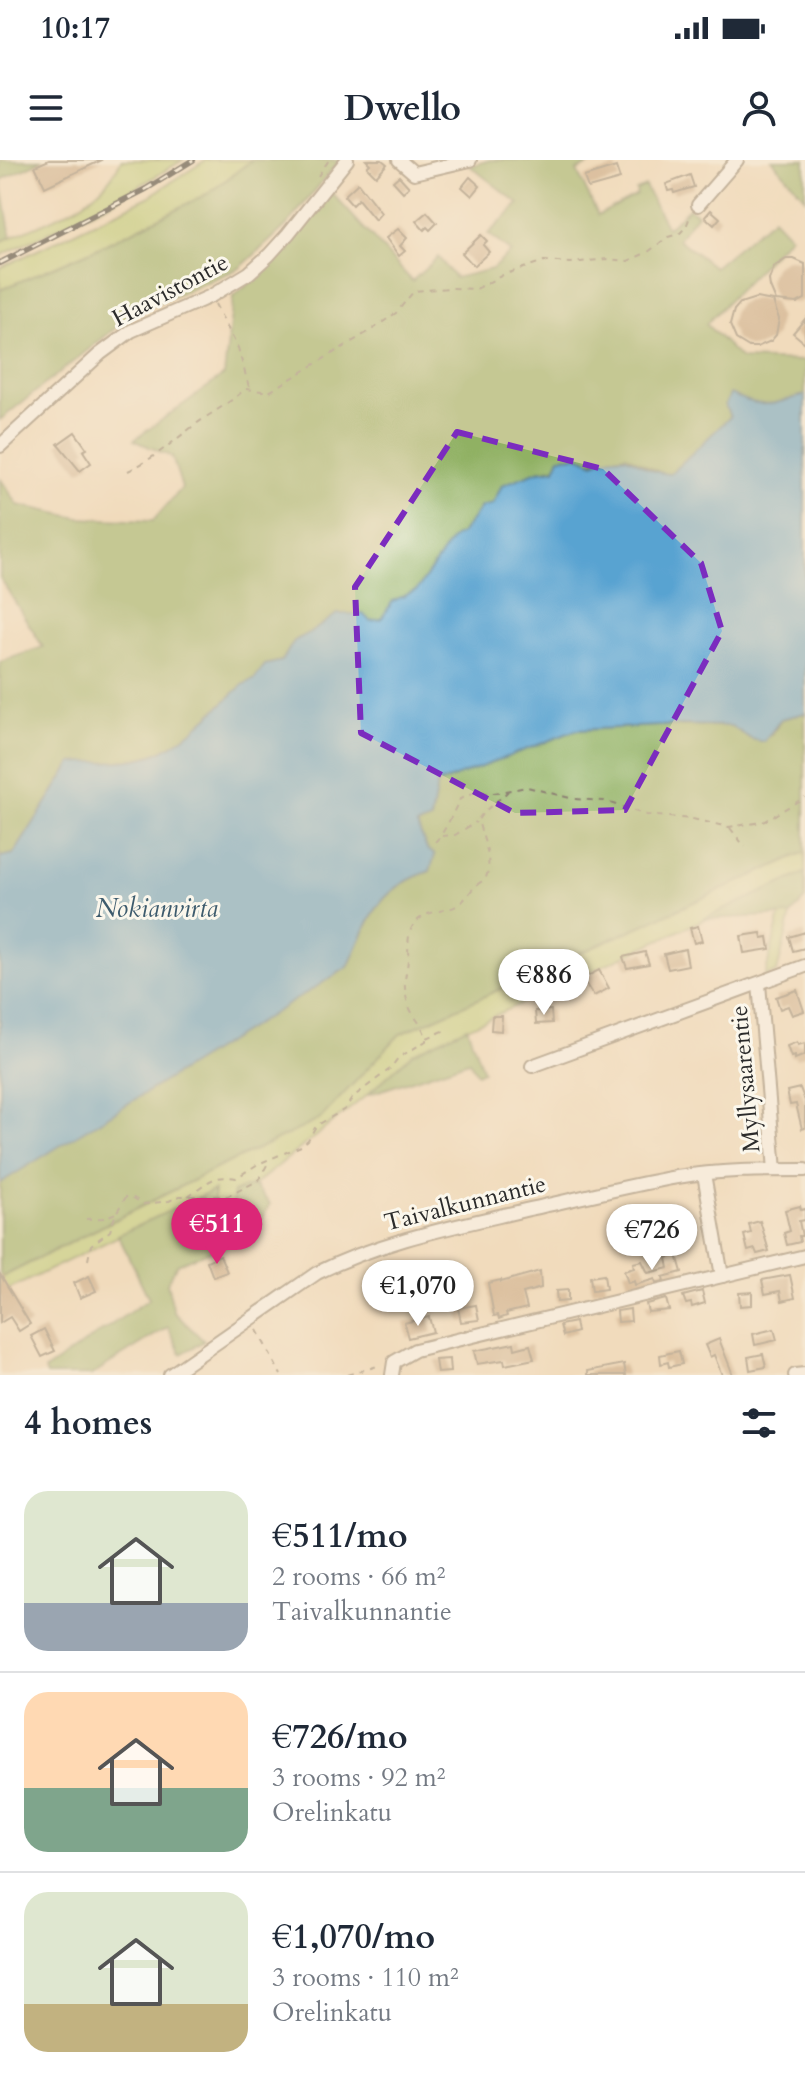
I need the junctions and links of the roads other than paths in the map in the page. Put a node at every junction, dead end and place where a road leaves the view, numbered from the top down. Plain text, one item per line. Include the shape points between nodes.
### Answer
1 (347, 160) edge
2 (399, 160) edge
3 (470, 160) edge
4 (737, 160) edge
5 (698, 205) road end
6 (0, 446) edge
7 (805, 966) edge
8 (759, 984) junction
9 (532, 1066) dead end
10 (775, 1170) junction
11 (805, 1170) edge
12 (704, 1174) junction
13 (805, 1256) edge
14 (722, 1276) junction
15 (393, 1369) edge
16 (805, 1374) edge
17 (170, 1375) edge
18 (795, 1375) edge

1 - 6 street, Haavistontie via 249,273 131,331
2 - 3 street via 414,173
4 - 5 street
7 - 8 street
8 - 9 street
8 - 10 street, Myllysaarentie
10 - 11 street, Taivalkunnantie
10 - 12 street, Taivalkunnantie
12 - 14 street
12 - 17 street, Taivalkunnantie via 471,1222 342,1261 250,1317
13 - 14 street
14 - 15 street via 415,1350
16 - 18 street

